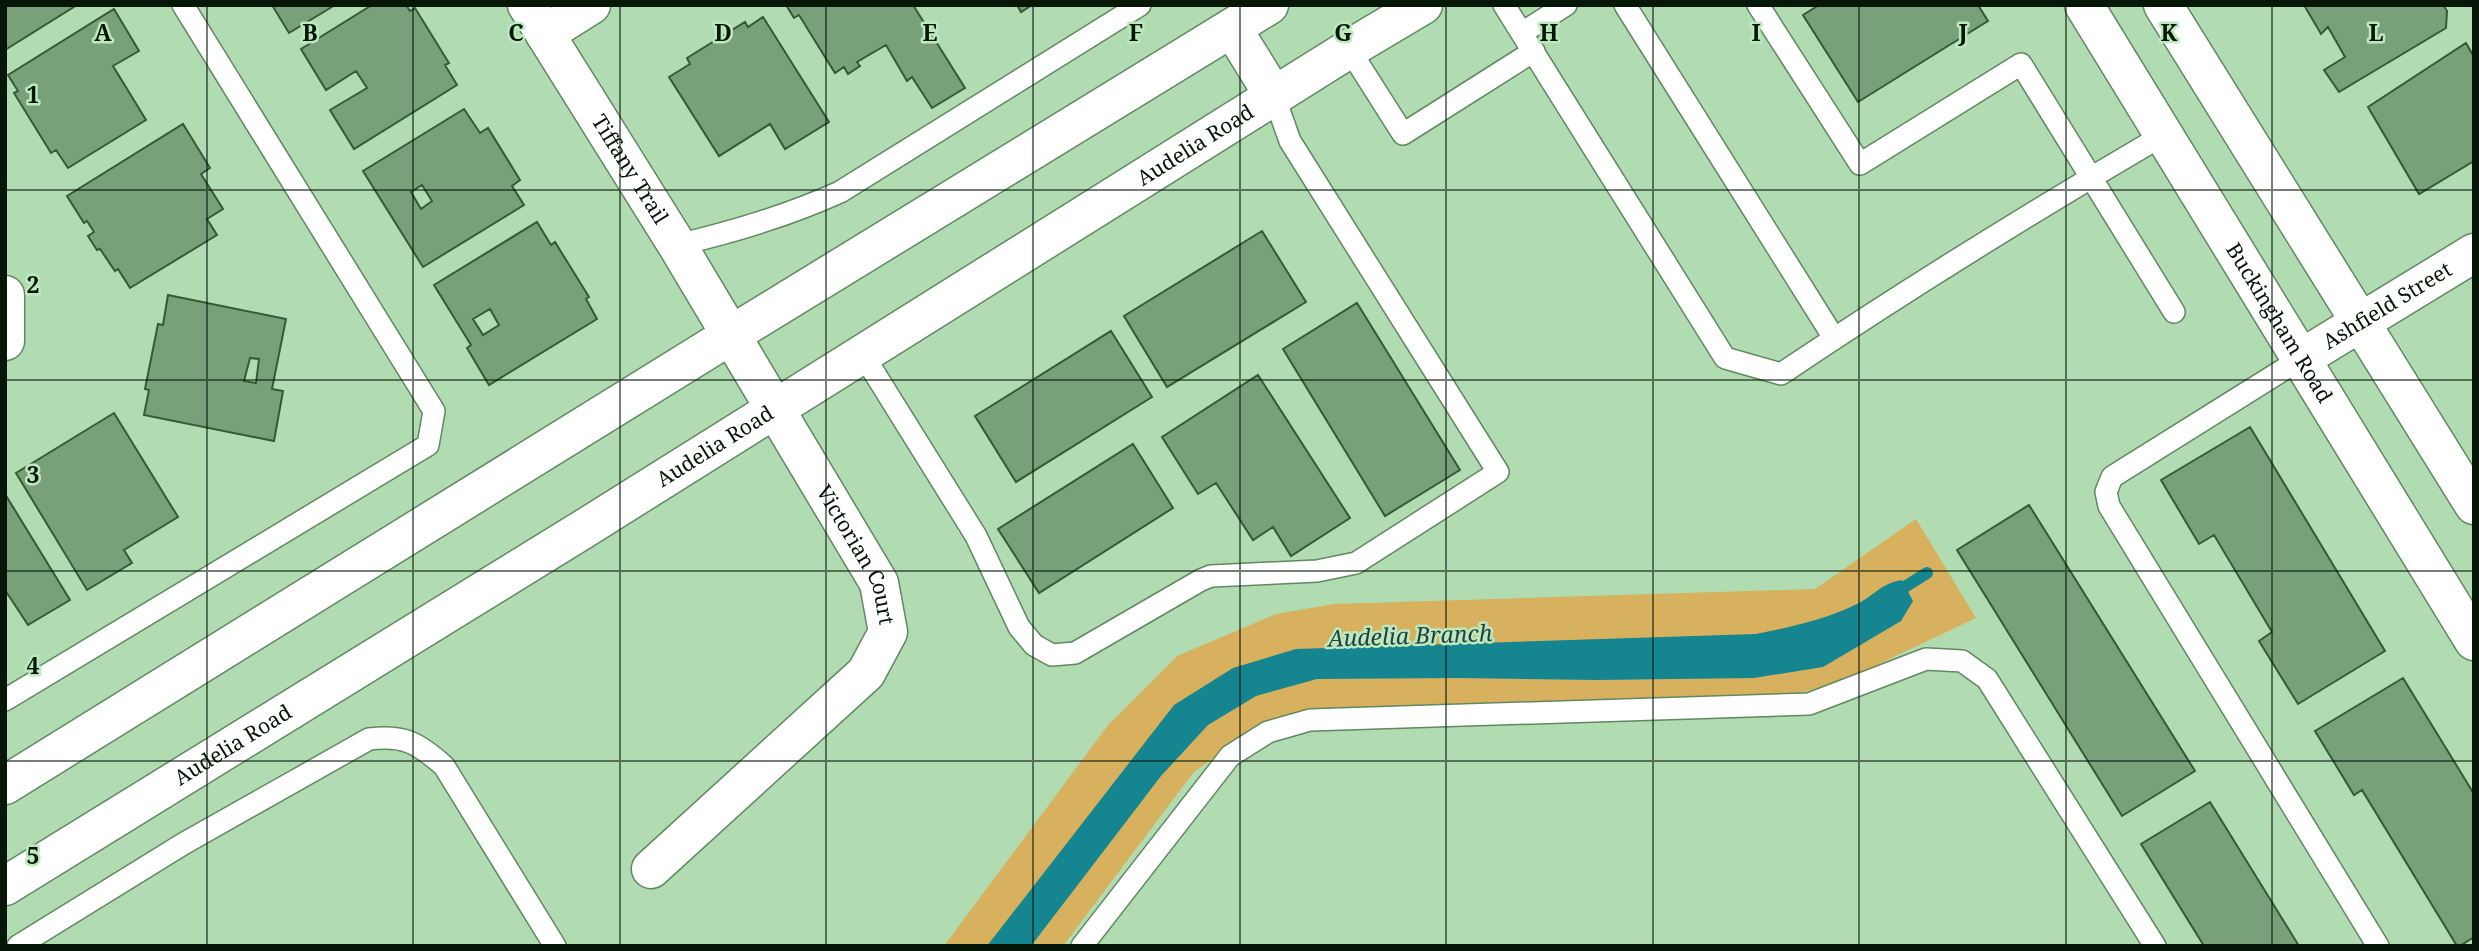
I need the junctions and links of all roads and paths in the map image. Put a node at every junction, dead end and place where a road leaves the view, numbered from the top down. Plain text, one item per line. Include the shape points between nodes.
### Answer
1 (183, 5) edge
2 (591, 5) edge
3 (1140, 5) edge
4 (1269, 5) edge
5 (1423, 5) edge
6 (1504, 5) edge
7 (1566, 5) edge
8 (1625, 5) edge
9 (1758, 5) edge
10 (2084, 5) edge
11 (2163, 5) edge
12 (536, 19) edge
13 (1232, 28) junction
14 (1522, 33) junction
15 (1349, 49) junction
16 (1534, 51) junction
17 (1274, 96) junction
18 (2165, 134) junction
19 (2091, 177) junction
20 (677, 245) junction
21 (2474, 253) edge
22 (5, 295) edge
23 (2174, 312) dead end
24 (2360, 322) junction
25 (731, 335) junction
26 (1834, 338) junction
27 (5, 341) edge
28 (862, 353) junction
29 (2302, 358) junction
30 (775, 408) junction
31 (2474, 505) edge
32 (2474, 641) edge
33 (5, 700) edge
34 (5, 785) edge
35 (651, 869) dead end
36 (5, 886) edge
37 (18, 946) edge
38 (555, 946) edge
39 (1082, 946) edge
40 (2155, 946) edge
41 (2378, 946) edge

1 - 33 lane via 434,411 429,444
2 - 12 main road
3 - 20 lane via 840,192 738,231
4 - 13 main road
5 - 15 main road, Audelia Road
6 - 14 lane
7 - 14 lane
8 - 26 lane
9 - 19 lane via 1860,164 2021,64
10 - 18 main road, Buckingham Road
11 - 24 main road
12 - 20 main road, Tiffany Trail
13 - 17 main road
13 - 25 main road
14 - 16 lane
15 - 16 lane via 1402,134
15 - 17 main road, Audelia Road
16 - 26 lane via 1726,358 1781,374
17 - 28 main road, Audelia Road
17 - 28 lane via 1290,141 1498,472 1356,563 1317,571 1211,576 1075,653 1052,655 1034,645 1020,627 976,536
18 - 19 lane
18 - 29 main road, Buckingham Road
19 - 23 lane
19 - 26 lane
20 - 25 main road, Tiffany Trail
21 - 24 main road, Ashfield Street
22 - 27 main road
24 - 29 main road, Ashfield Street
24 - 31 main road
25 - 30 main road, Victorian Court
25 - 34 main road
28 - 30 main road, Audelia Road
29 - 32 main road, Buckingham Road
29 - 41 lane via 2112,477 2106,492 2109,506
30 - 35 main road, Victorian Court via 879,583 888,632 866,673
30 - 36 main road, Audelia Road
37 - 38 lane via 183,844 369,739 391,736 422,746 444,766
39 - 40 lane via 1230,756 1268,732 1310,720 1809,704 1926,659 1962,661 1987,680

